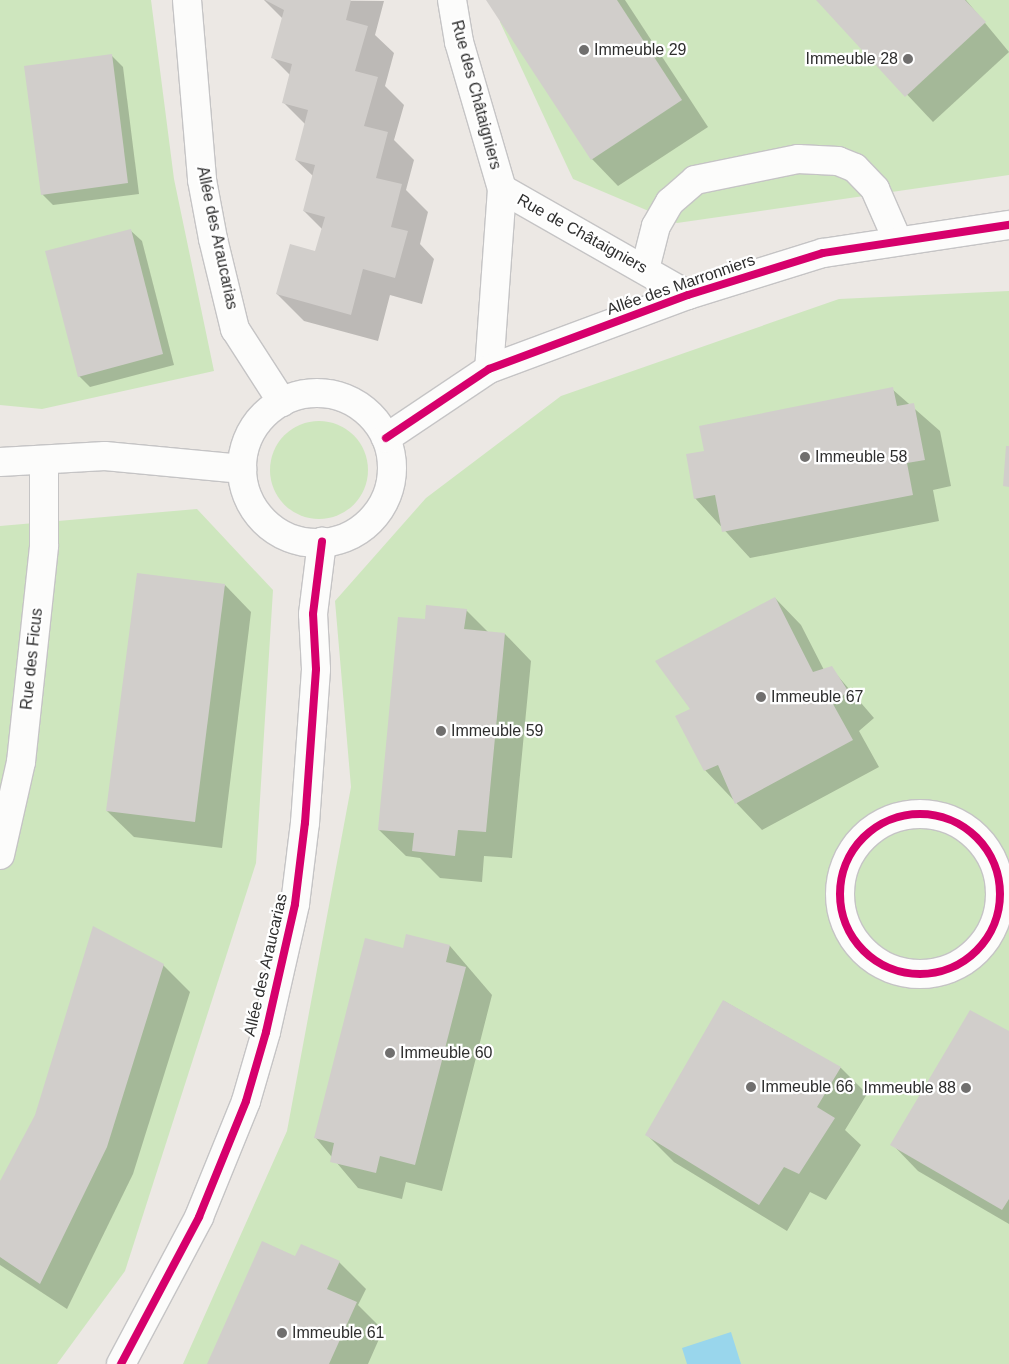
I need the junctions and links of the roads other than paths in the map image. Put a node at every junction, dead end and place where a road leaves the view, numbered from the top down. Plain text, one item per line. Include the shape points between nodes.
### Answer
1 (187, 0) edge
2 (452, 0) edge
3 (502, 189) junction
4 (1009, 225) edge
5 (896, 239) junction
6 (645, 269) junction
7 (688, 295) junction
8 (489, 369) junction
9 (282, 402) junction
10 (386, 438) junction
11 (44, 461) junction
12 (0, 462) edge
13 (242, 469) junction
14 (322, 542) junction
15 (0, 855) edge
16 (1002, 924) edge
17 (121, 1364) edge

1 - 9 street, Allée des Araucarias via 202,180 214,239 236,329
2 - 3 street, Rue des Châtaigniers via 459,42
3 - 6 street, Rue de Châtaigniers
3 - 8 street, Rue de Châtaigniers
4 - 5 street, Allée des Marronniers
5 - 6 street via 875,188 855,168 838,161 798,159 695,180 679,192 661,218
5 - 7 street, Allée des Marronniers via 823,253
6 - 7 street, Rue de Châtaigniers
7 - 8 street, Allée des Marronniers
8 - 10 street, Allée des Marronniers
9 - 10 street via 306,394 342,397 373,417
9 - 13 street via 258,423 244,453
10 - 14 street via 392,463 384,501 359,530
11 - 12 street
11 - 13 street via 105,456
11 - 15 street, Rue des Ficus via 44,545 22,752
13 - 14 street via 254,508 272,527 295,539
14 - 17 street, Allée des Araucarias via 313,614 316,669 305,823 295,904 266,1032 246,1101 199,1217
16 - 16 street via 996,868 980,840 953,820 915,814 889,820 866,834 844,867 840,906 849,932 865,952 900,972 939,972 964,962

